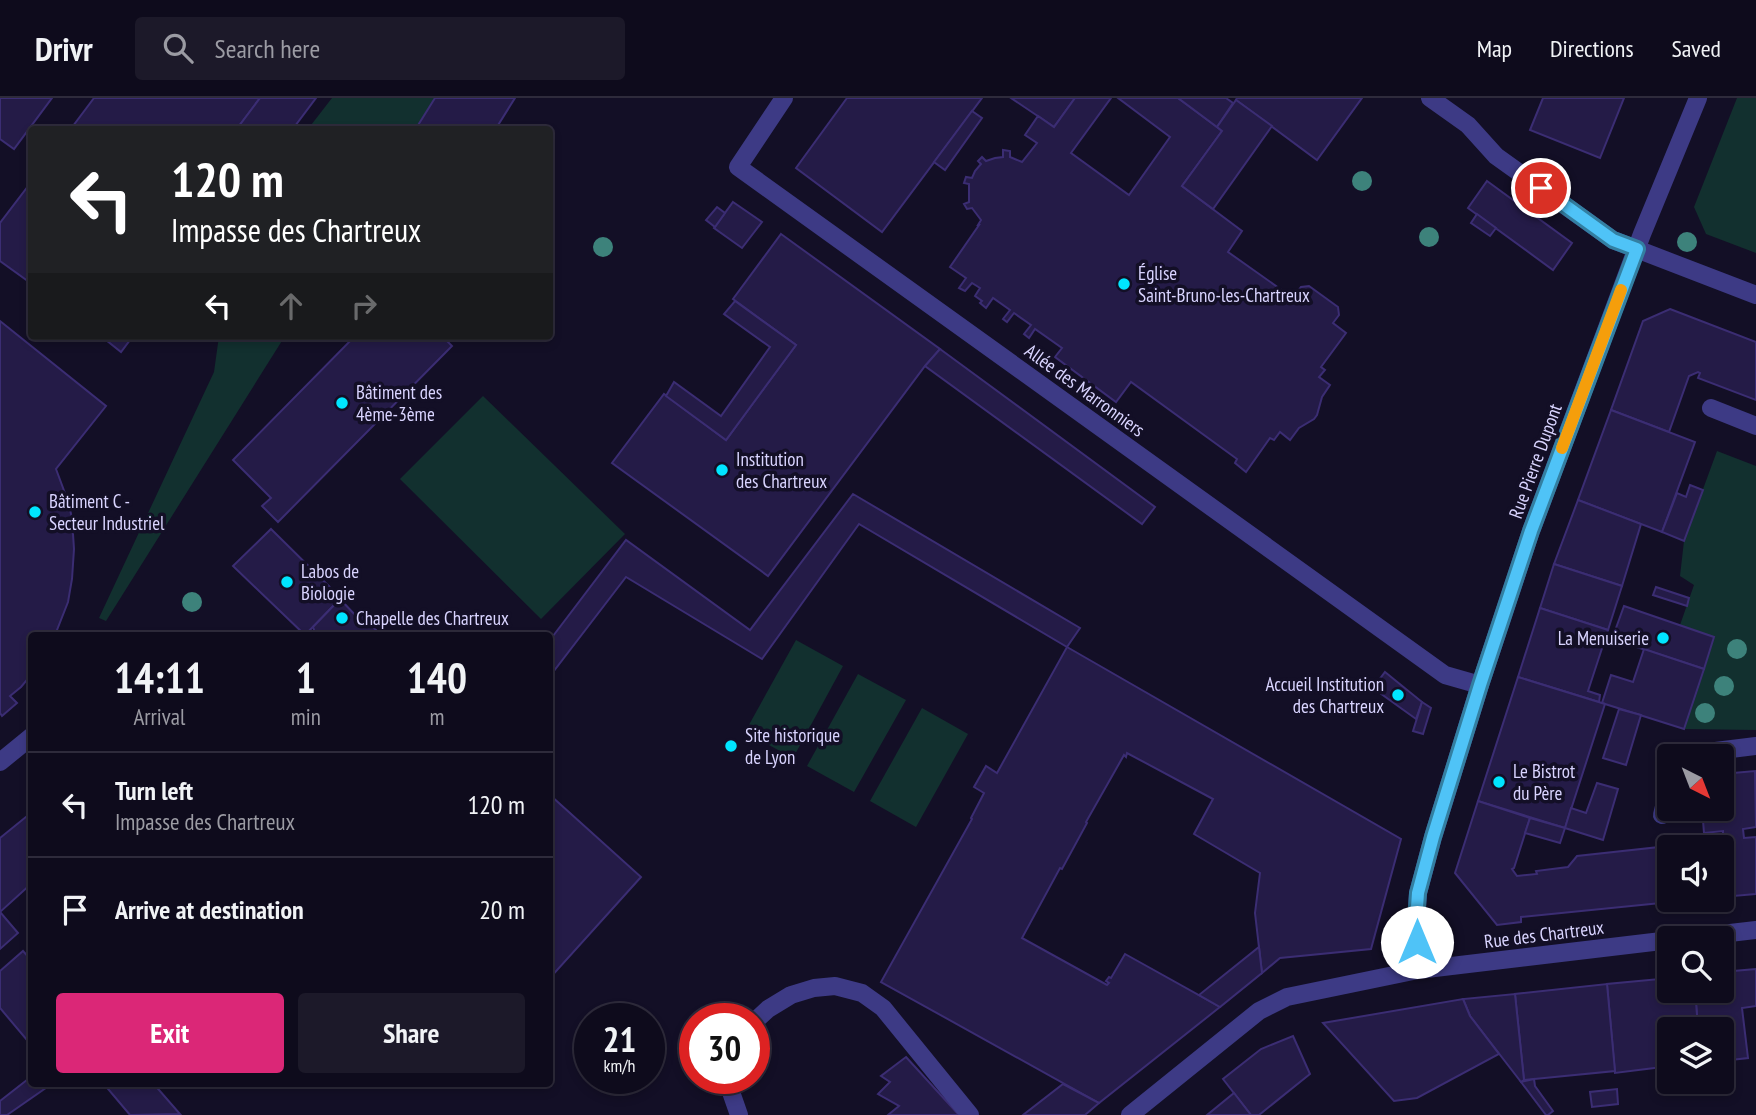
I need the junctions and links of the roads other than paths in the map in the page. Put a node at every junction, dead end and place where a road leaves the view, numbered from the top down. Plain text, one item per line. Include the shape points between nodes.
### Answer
1 (784, 98) edge
2 (1430, 98) edge
3 (1698, 98) edge
4 (1637, 249) junction
5 (1756, 295) edge
6 (1711, 408) dead end
7 (1756, 426) edge
8 (1480, 685) junction
9 (28, 739) edge
10 (1756, 746) edge
11 (1734, 749) edge
12 (0, 762) edge
13 (1756, 930) edge
14 (1734, 933) edge
15 (1657, 942) edge
16 (1418, 970) junction
17 (770, 1008) edge
18 (732, 1094) edge
19 (739, 1115) edge
20 (970, 1115) edge
21 (1130, 1115) edge

1 - 8 street, Allée des Marronniers via 738,167 1445,675
2 - 4 street via 1468,125 1496,156 1613,240
3 - 4 street, Rue Pierre Dupont
4 - 5 street
4 - 8 street, Rue Pierre Dupont via 1531,531
6 - 7 street
8 - 16 street, Rue Pierre Dupont via 1418,893
9 - 12 street
10 - 11 street
13 - 14 street
15 - 16 street, Rue des Chartreux
16 - 21 street, Rue des Chartreux via 1287,997 1259,1011
17 - 20 street via 814,988 835,986 862,993 883,1008
18 - 19 street

